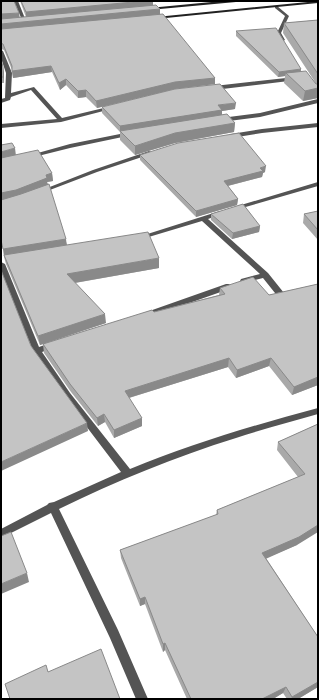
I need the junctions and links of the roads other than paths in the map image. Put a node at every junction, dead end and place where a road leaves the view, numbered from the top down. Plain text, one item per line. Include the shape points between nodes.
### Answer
1 (16, 1) edge
2 (236, 1) edge
3 (318, 2) edge
4 (277, 7) junction
5 (142, 9) edge
6 (32, 19) edge
7 (151, 19) edge
8 (24, 20) junction
9 (17, 21) edge
10 (286, 45) edge
11 (1, 51) edge
12 (298, 78) edge
13 (206, 89) edge
14 (8, 96) junction
15 (1, 101) edge
16 (318, 101) edge
17 (117, 107) edge
18 (61, 120) junction
19 (213, 122) edge
20 (318, 125) edge
21 (1, 126) edge
22 (136, 133) edge
23 (223, 137) edge
24 (154, 152) edge
25 (24, 157) edge
26 (318, 184) edge
27 (33, 195) edge
28 (203, 218) junction
29 (130, 241) edge
30 (9, 259) edge
31 (1, 261) edge
32 (1, 264) edge
33 (265, 275) junction
34 (296, 292) edge
35 (136, 319) edge
36 (60, 343) edge
37 (37, 350) junction
38 (318, 411) edge
39 (128, 474) junction
40 (52, 506) junction
41 (1, 534) edge
42 (142, 699) edge

1 - 8 street
2 - 5 main road
3 - 4 main road
4 - 7 main road
4 - 10 street via 287,16 279,32
6 - 8 main road
8 - 9 main road
11 - 14 street via 10,73
12 - 13 street
14 - 15 street via 8,99
14 - 18 street via 32,88
16 - 19 street via 260,115
17 - 18 street
18 - 21 street
20 - 23 street
22 - 25 street
24 - 27 street
26 - 28 street
28 - 29 street
28 - 33 street
30 - 31 street
32 - 37 street
33 - 34 street via 282,296
33 - 35 street
36 - 37 street
37 - 39 street via 67,395
38 - 39 street via 233,435
39 - 40 street
40 - 41 street
40 - 42 street via 114,634

